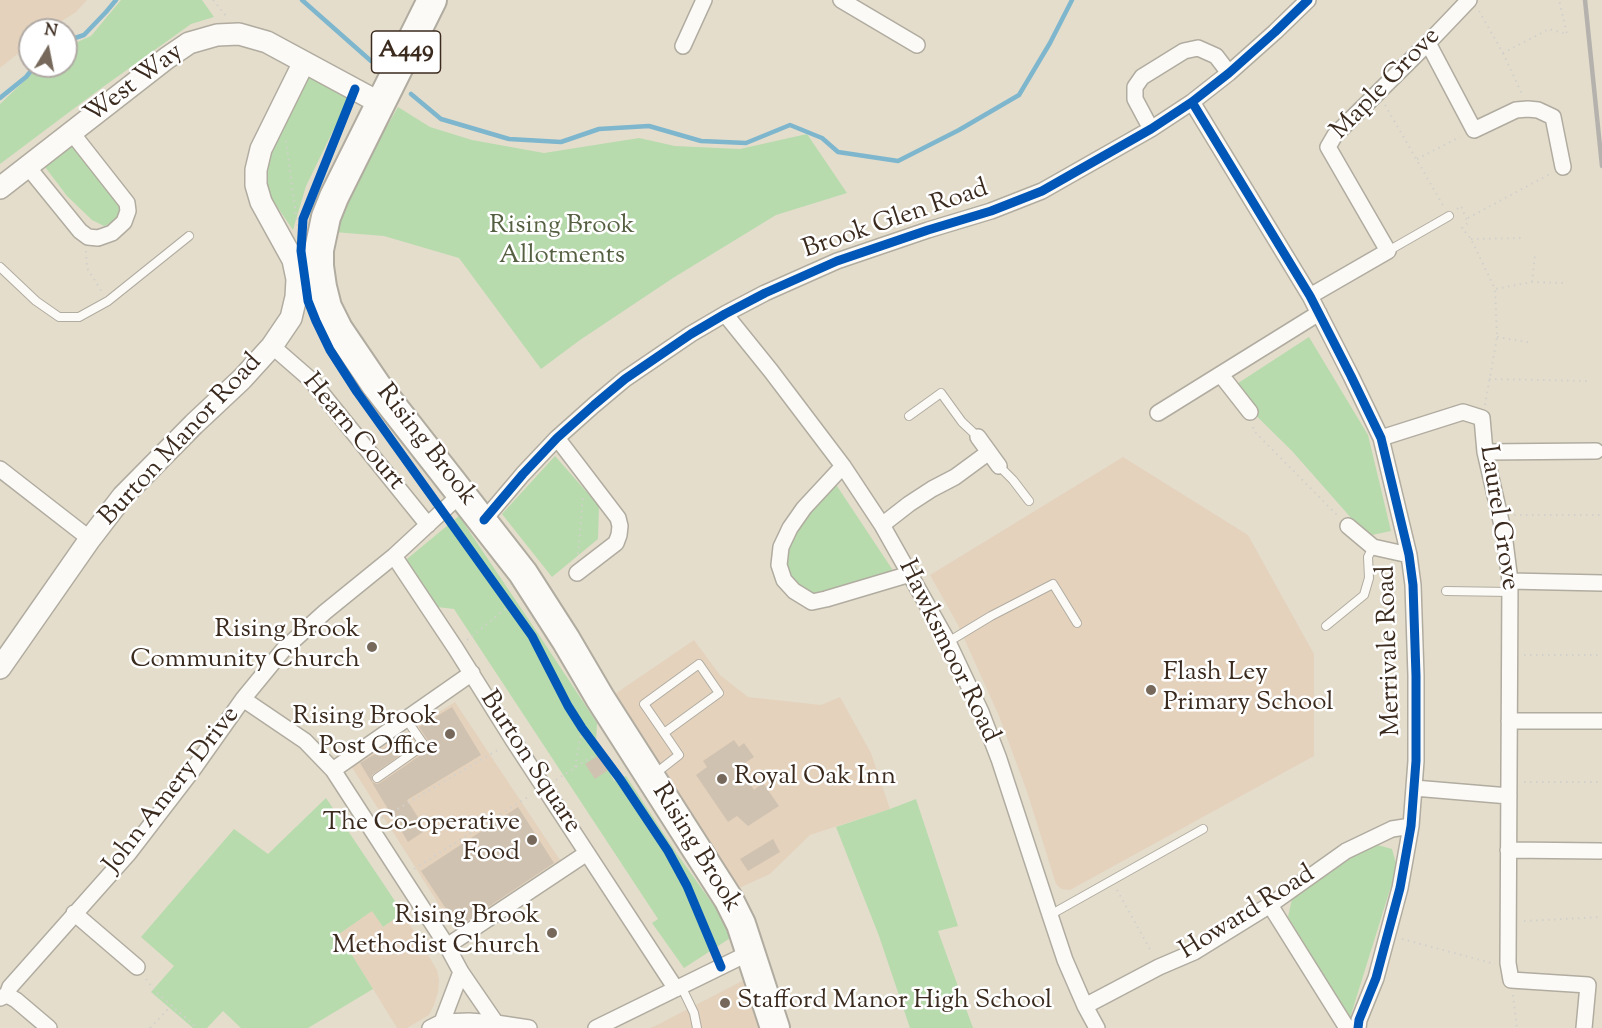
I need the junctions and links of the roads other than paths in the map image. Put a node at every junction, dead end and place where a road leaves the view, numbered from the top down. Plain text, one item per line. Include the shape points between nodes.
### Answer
1 (432, 0) edge
2 (704, 0) edge
3 (841, 0) edge
4 (1308, 0) edge
5 (1472, 3) edge
6 (1428, 43) junction
7 (917, 45) dead end
8 (683, 46) dead end
9 (304, 62) junction
10 (1229, 73) junction
11 (1192, 102) junction
12 (380, 103) junction
13 (1151, 129) junction
14 (72, 133) junction
15 (28, 167) junction
16 (1563, 167) road end
17 (0, 188) edge
18 (1449, 216) road end
19 (189, 236) dead end
20 (1388, 251) junction
21 (0, 267) edge
22 (1310, 296) junction
23 (725, 314) junction
24 (1319, 314) junction
25 (272, 346) junction
26 (1221, 375) junction
27 (1250, 412) road end
28 (1158, 413) dead end
29 (909, 416) dead end
30 (978, 437) joint
31 (557, 438) junction
32 (1381, 438) junction
33 (1596, 451) dead end
34 (989, 452) junction
35 (1485, 452) junction
36 (843, 466) junction
37 (999, 466) joint
38 (0, 469) edge
39 (461, 494) junction
40 (1029, 501) dead end
41 (483, 520) junction
42 (428, 525) junction
43 (882, 525) junction
44 (1348, 526) road end
45 (90, 539) junction
46 (1373, 547) junction
47 (1409, 555) junction
48 (394, 556) junction
49 (577, 573) road end
50 (910, 574) junction
51 (1602, 583) edge
52 (1510, 587) junction
53 (1446, 591) dead end
54 (1077, 622) dead end
55 (1326, 626) dead end
56 (948, 642) junction
57 (3, 661) edge
58 (472, 673) junction
59 (243, 699) junction
60 (406, 719) junction
61 (1509, 721) junction
62 (1602, 721) edge
63 (664, 733) junction
64 (333, 770) junction
65 (377, 778) dead end
66 (650, 778) junction
67 (1414, 788) junction
68 (1509, 789) junction
69 (1411, 826) junction
70 (1203, 829) dead end
71 (1508, 850) junction
72 (1600, 851) dead end
73 (587, 853) junction
74 (1270, 905) junction
75 (74, 913) junction
76 (1050, 915) junction
77 (447, 946) junction
78 (751, 952) junction
79 (137, 967) road end
80 (461, 972) junction
81 (679, 988) junction
82 (4, 996) edge
83 (1085, 1006) junction
84 (496, 1023) junction
85 (436, 1025) edge
86 (49, 1028) edge
87 (529, 1028) edge
88 (596, 1028) edge
89 (697, 1028) edge
90 (775, 1028) edge
91 (1096, 1028) edge
92 (1347, 1028) edge
93 (1358, 1028) edge
94 (1584, 1028) edge

1 - 12 highway, Rising Brook / A449
2 - 8 street
3 - 7 street
4 - 10 street, Brook Glen Road
5 - 6 street, Maple Grove
6 - 16 street via 1474,130 1516,110 1538,110 1553,117
6 - 20 street, Maple Grove via 1335,135 1328,147
9 - 12 street, West Way
9 - 14 street, West Way via 252,37 229,34 205,38 167,57
9 - 25 street, Burton Manor Road via 261,149 255,170 261,202 293,260 297,279 291,318
10 - 11 street, Brook Glen Road
10 - 13 street via 1216,56 1198,48 1184,51 1142,77 1135,87 1135,99
11 - 13 street, Brook Glen Road
11 - 22 street, Merrivale Road
12 - 39 highway, Rising Brook / A449 via 367,140 334,197 322,233 322,286 338,330
13 - 23 street, Brook Glen Road via 1042,191 837,261
14 - 15 street, West Way
14 - 15 street via 127,202 124,222 112,233 98,238 80,231
15 - 17 street, West Way
18 - 20 lane
19 - 21 lane via 108,301 79,317 58,317
20 - 22 street
22 - 24 street, Merrivale Road
23 - 31 street, Brook Glen Road via 648,363
23 - 36 street, Hawksmoor Road
24 - 26 street
24 - 32 street, Merrivale Road
25 - 42 street, Hearn Court via 311,380
25 - 45 street, Burton Manor Road via 123,496
26 - 27 street
26 - 28 street
29 - 30 lane via 942,393
30 - 34 street
31 - 41 street, Brook Glen Road
31 - 49 street via 618,518 620,526 616,543
32 - 35 street, Laurel Grove via 1463,412 1482,418
32 - 47 street, Merrivale Road
33 - 35 street
34 - 37 street
34 - 43 street
35 - 52 street, Laurel Grove via 1504,534
36 - 43 street, Hawksmoor Road
36 - 50 street via 790,528 781,547 779,565 784,580 812,602
37 - 40 lane
38 - 45 street
39 - 41 highway, Rising Brook / A449
39 - 42 street, John Amery Drive
41 - 66 highway, Rising Brook / A449 via 524,573
42 - 48 street, John Amery Drive
43 - 50 street, Hawksmoor Road
44 - 46 street
45 - 57 street, Burton Manor Road
46 - 47 street
46 - 55 lane via 1368,557 1369,578 1364,595
47 - 67 street, Merrivale Road via 1416,676
48 - 58 street, Burton Square
48 - 59 street, John Amery Drive via 284,649
50 - 56 street, Hawksmoor Road
51 - 52 street
52 - 53 lane
52 - 61 street, Laurel Grove
54 - 56 lane via 1053,584
56 - 76 street, Hawksmoor Road via 999,759
58 - 60 street, Burton Square
58 - 73 street, Burton Square
59 - 64 street via 305,741
59 - 75 street, John Amery Drive via 129,853
60 - 64 street, Burton Square
60 - 65 lane via 424,746
61 - 62 street
61 - 68 street, Laurel Grove
63 - 63 lane via 644,704 699,664 719,693
63 - 66 lane via 679,755
64 - 77 street
66 - 78 highway, Rising Brook / A449 via 729,900
67 - 68 street
67 - 69 street, Merrivale Road
68 - 71 street, Laurel Grove
69 - 74 street, Howard Road via 1392,829 1346,851
69 - 93 street, Merrivale Road via 1388,935
70 - 76 lane
71 - 72 street
71 - 94 street, Laurel Grove via 1510,974 1588,985
73 - 77 street, Burton Square
73 - 81 street, Burton Square
74 - 83 street, Howard Road via 1194,952
74 - 92 street
75 - 79 street
75 - 82 street, John Amery Drive
76 - 83 street, Hawksmoor Road
77 - 80 street
78 - 81 street
78 - 90 highway, Rising Brook / A449
80 - 84 street
80 - 85 street
81 - 88 street
81 - 89 lane via 694,1013
82 - 86 street via 16,1000
83 - 91 street, Hawksmoor Road
84 - 85 street
84 - 87 street

